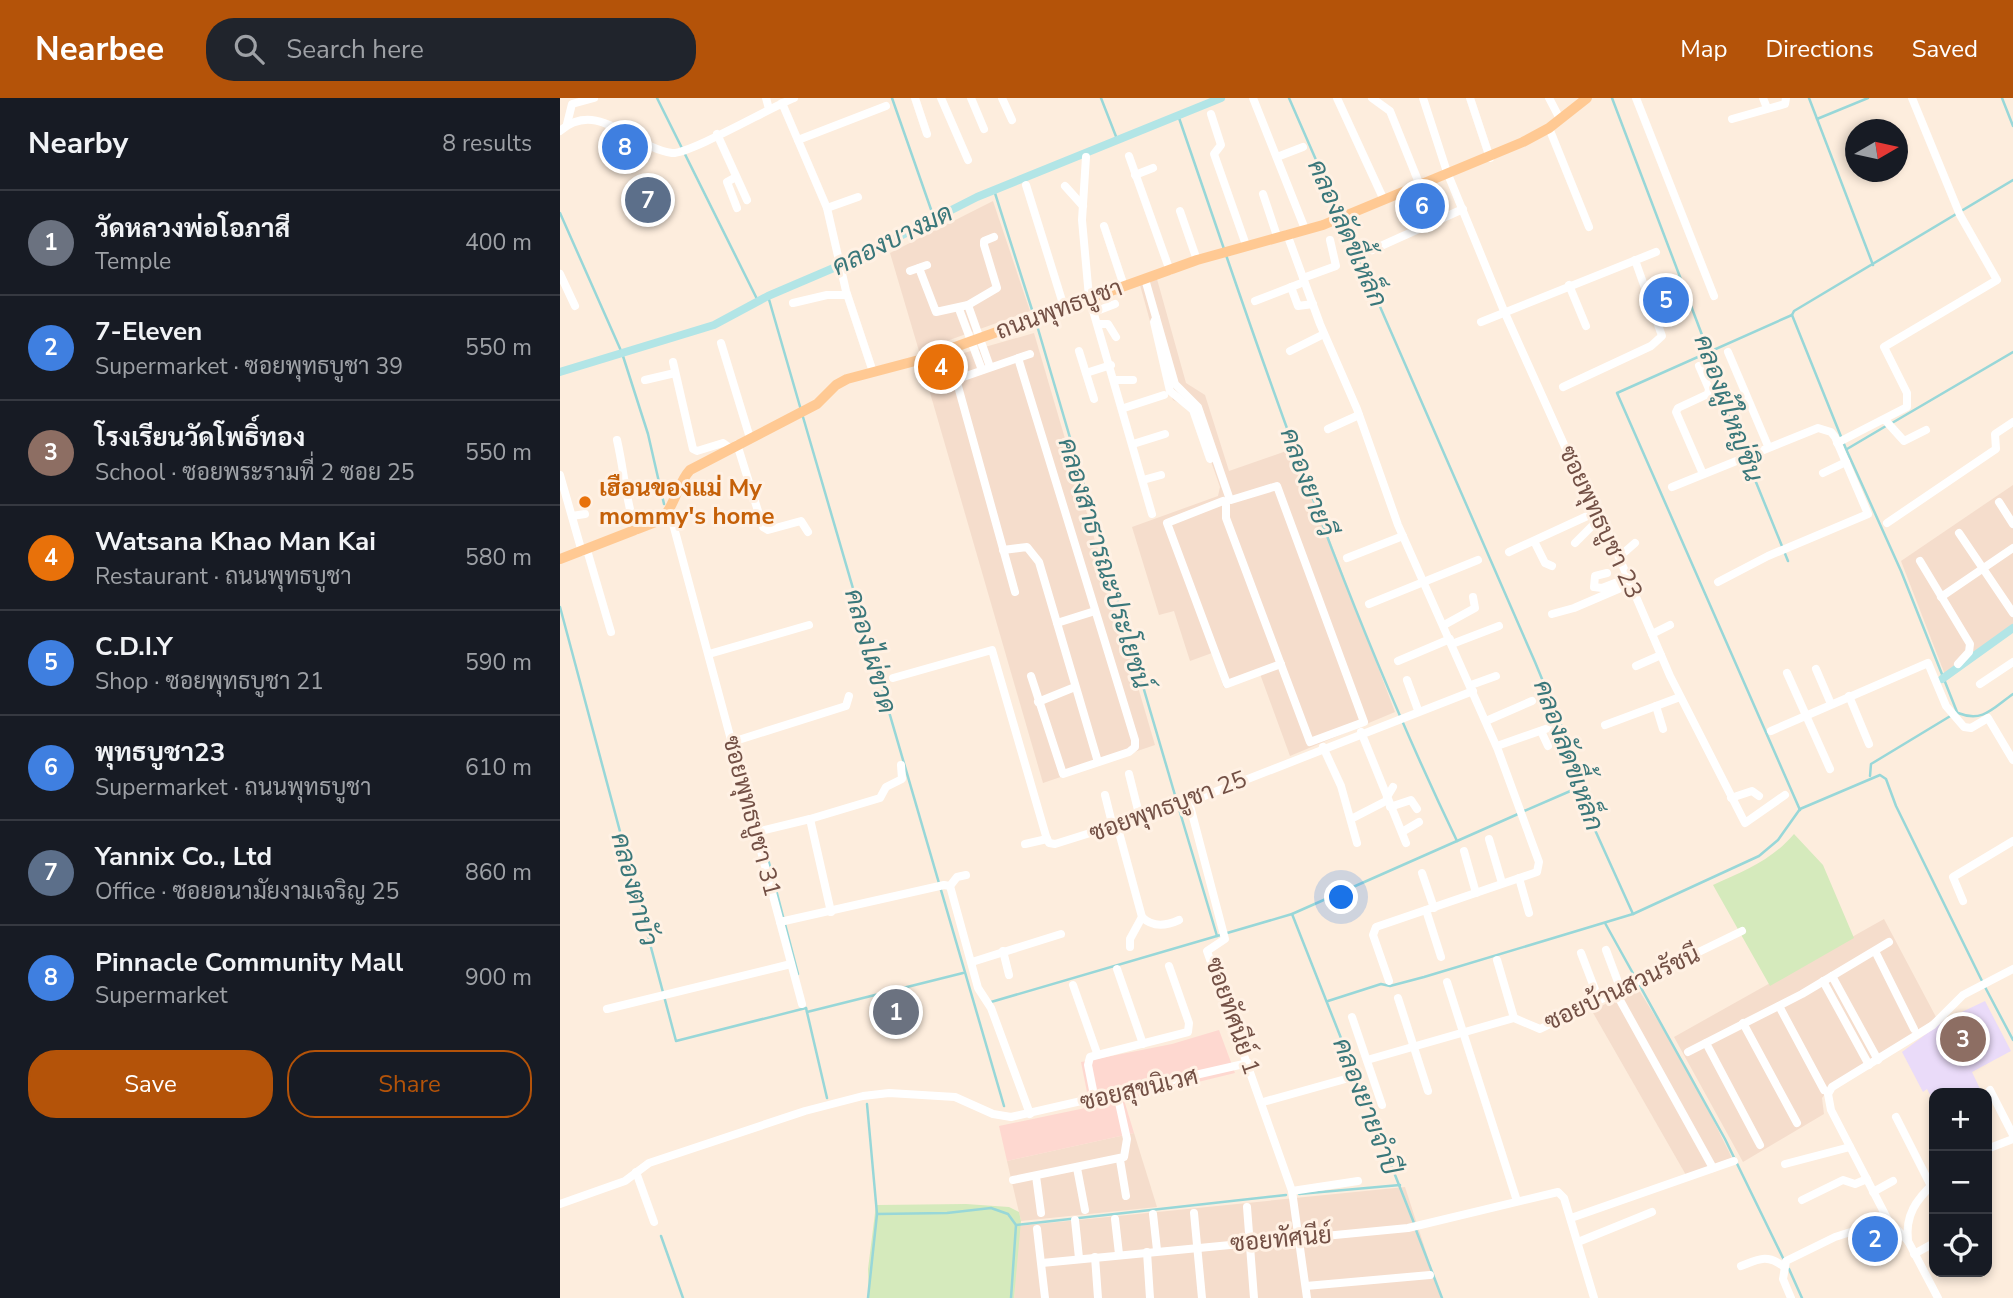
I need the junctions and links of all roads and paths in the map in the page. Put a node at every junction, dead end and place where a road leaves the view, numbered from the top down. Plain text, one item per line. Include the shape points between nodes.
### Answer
1 (794, 98) edge
2 (915, 98) edge
3 (941, 98) edge
4 (971, 98) edge
5 (1002, 98) edge
6 (1253, 98) edge
7 (1337, 98) edge
8 (1372, 98) edge
9 (1423, 98) edge
10 (1470, 98) edge
11 (1549, 98) edge
12 (1587, 98) edge
13 (1636, 98) edge
14 (1763, 98) edge
15 (1786, 98) edge
16 (1912, 98) edge
17 (592, 99) edge
18 (773, 103) edge
19 (886, 106) dead end
20 (1767, 108) junction
21 (1210, 114) dead end
22 (590, 118) junction
23 (1560, 118) junction
24 (1732, 118) dead end
25 (1012, 120) dead end
26 (563, 127) edge
27 (1549, 128) junction
28 (984, 129) dead end
29 (717, 134) junction
30 (927, 134) dead end
31 (798, 140) junction
32 (1303, 147) dead end
33 (1129, 156) dead end
34 (1086, 157) dead end
35 (1277, 157) junction
36 (1490, 158) junction
37 (968, 160) dead end
38 (1153, 168) dead end
39 (1447, 172) junction
40 (1135, 175) junction
41 (736, 177) junction
42 (1419, 183) junction
43 (1026, 185) dead end
44 (1065, 186) dead end
45 (1263, 194) dead end
46 (858, 197) dead end
47 (1382, 198) junction
48 (747, 200) dead end
49 (1083, 206) junction
50 (737, 208) dead end
51 (827, 208) junction
52 (1462, 209) junction
53 (1180, 211) dead end
54 (1104, 226) dead end
55 (1590, 226) dead end
56 (1305, 229) junction
57 (1282, 235) junction
58 (994, 237) dead end
59 (1330, 240) dead end
60 (1246, 245) junction
61 (1372, 250) dead end
62 (1656, 252) dead end
63 (1197, 260) junction
64 (1635, 260) junction
65 (919, 268) dead end
66 (1170, 271) junction
67 (560, 274) edge
68 (1145, 279) junction
69 (1298, 283) junction
70 (1569, 285) junction
71 (1124, 286) junction
72 (847, 293) junction
73 (1714, 296) dead end
74 (1090, 297) junction
75 (1255, 301) dead end
76 (793, 303) dead end
77 (1115, 304) dead end
78 (1313, 304) junction
79 (968, 305) junction
80 (575, 306) dead end
81 (1064, 307) junction
82 (959, 309) junction
83 (1504, 311) junction
84 (1094, 312) junction
85 (1481, 322) dead end
86 (1098, 324) junction
87 (1586, 327) dead end
88 (1324, 334) junction
89 (1116, 337) dead end
90 (975, 339) junction
91 (721, 343) dead end
92 (1079, 351) dead end
93 (1290, 351) dead end
94 (1728, 352) dead end
95 (1030, 354) dead end
96 (1018, 358) junction
97 (673, 362) dead end
98 (1111, 365) junction
99 (1699, 366) dead end
100 (986, 368) junction
101 (928, 369) dead end
102 (873, 372) junction
103 (676, 373) junction
104 (1086, 373) junction
105 (956, 379) junction
106 (645, 380) dead end
107 (1115, 380) junction
108 (1133, 380) dead end
109 (1563, 387) dead end
110 (1164, 395) dead end
111 (1094, 399) dead end
112 (1124, 408) junction
113 (1359, 415) junction
114 (1886, 421) junction
115 (2013, 422) edge
116 (1328, 429) dead end
117 (1926, 430) dead end
118 (1165, 434) dead end
119 (750, 438) junction
120 (617, 440) dead end
121 (1838, 443) junction
122 (1133, 444) junction
123 (734, 446) junction
124 (1768, 446) junction
125 (1846, 462) junction
126 (1823, 472) dead end
127 (1703, 474) junction
128 (560, 475) edge
129 (1161, 475) dead end
130 (1143, 480) junction
131 (1672, 488) dead end
132 (1227, 500) junction
133 (1999, 502) dead end
134 (670, 509) junction
135 (585, 514) dead end
136 (1153, 514) dead end
137 (1598, 515) junction
138 (572, 516) junction
139 (1887, 523) dead end
140 (2013, 524) edge
141 (636, 531) junction
142 (808, 532) dead end
143 (1959, 533) dead end
144 (1403, 536) junction
145 (1534, 541) junction
146 (1575, 542) dead end
147 (1635, 543) dead end
148 (2013, 548) edge
149 (1003, 550) junction
150 (584, 551) junction
151 (1509, 552) dead end
152 (1619, 557) junction
153 (1347, 558) dead end
154 (560, 559) edge
155 (1478, 561) dead end
156 (1920, 561) dead end
157 (1552, 566) dead end
158 (1982, 568) junction
159 (1607, 573) dead end
160 (1424, 581) junction
161 (1629, 581) junction
162 (1718, 582) dead end
163 (1015, 593) dead end
164 (1473, 597) dead end
165 (1941, 597) junction
166 (1369, 604) dead end
167 (1095, 611) junction
168 (2013, 613) edge
169 (1552, 614) dead end
170 (1057, 623) junction
171 (809, 625) dead end
172 (1444, 625) junction
173 (1670, 625) dead end
174 (1499, 626) dead end
175 (611, 632) dead end
176 (1652, 634) junction
177 (1451, 641) junction
178 (709, 654) junction
179 (1661, 655) junction
180 (1398, 661) dead end
181 (2013, 662) edge
182 (1281, 664) junction
183 (1958, 664) dead end
184 (1636, 666) dead end
185 (1816, 669) dead end
186 (1787, 673) dead end
187 (1031, 676) dead end
188 (1496, 676) dead end
189 (893, 678) dead end
190 (1407, 680) dead end
191 (1980, 684) dead end
192 (1075, 687) junction
193 (1472, 688) junction
194 (849, 696) dead end
195 (1849, 696) junction
196 (1680, 697) junction
197 (1532, 701) dead end
198 (1038, 702) junction
199 (1831, 704) junction
200 (1656, 705) junction
201 (1418, 710) junction
202 (1805, 716) junction
203 (1486, 721) junction
204 (1557, 725) dead end
205 (1605, 725) dead end
206 (1663, 729) dead end
207 (1541, 731) junction
208 (1771, 731) dead end
209 (1362, 732) junction
210 (732, 742) junction
211 (1869, 744) dead end
212 (1497, 746) junction
213 (1548, 746) dead end
214 (2010, 746) edge
215 (1323, 747) junction
216 (2013, 760) edge
217 (1098, 762) junction
218 (901, 765) dead end
219 (1830, 769) dead end
220 (1129, 774) dead end
221 (1393, 787) dead end
222 (1105, 795) dead end
223 (1785, 795) dead end
224 (1759, 796) dead end
225 (1731, 799) junction
226 (1388, 801) junction
227 (1189, 802) junction
228 (1417, 809) dead end
229 (1140, 818) junction
230 (810, 819) junction
231 (1351, 819) junction
232 (1419, 822) dead end
233 (1115, 826) junction
234 (756, 832) junction
235 (1402, 832) junction
236 (1047, 839) junction
237 (1489, 839) dead end
238 (2013, 841) edge
239 (1357, 843) dead end
240 (1406, 843) dead end
241 (1026, 844) dead end
242 (1464, 851) dead end
243 (1422, 873) dead end
244 (966, 875) dead end
245 (1519, 878) junction
246 (1502, 883) junction
247 (943, 885) junction
248 (1476, 892) junction
249 (1963, 901) dead end
250 (1430, 909) junction
251 (831, 912) junction
252 (1529, 913) dead end
253 (1142, 916) junction
254 (1179, 920) dead end
255 (782, 923) junction
256 (1742, 931) dead end
257 (1061, 934) dead end
258 (1889, 942) dead end
259 (1130, 947) dead end
260 (1606, 950) dead end
261 (1003, 951) junction
262 (1874, 951) junction
263 (1581, 953) dead end
264 (1441, 957) dead end
265 (1497, 960) dead end
266 (972, 962) junction
267 (791, 964) junction
268 (1169, 966) dead end
269 (2013, 969) edge
270 (1117, 970) dead end
271 (1009, 975) dead end
272 (1832, 976) junction
273 (1389, 981) dead end
274 (1823, 981) junction
275 (1447, 982) dead end
276 (1073, 985) dead end
277 (1618, 991) junction
278 (1398, 998) dead end
279 (1599, 1000) junction
280 (802, 1004) dead end
281 (1779, 1006) junction
282 (607, 1009) dead end
283 (1352, 1017) dead end
284 (1514, 1018) junction
285 (1857, 1020) junction
286 (1743, 1023) junction
287 (1848, 1026) junction
288 (1914, 1029) dead end
289 (1462, 1033) junction
290 (1706, 1043) junction
291 (1143, 1044) junction
292 (1413, 1046) junction
293 (1688, 1052) dead end
294 (1097, 1053) junction
295 (1878, 1059) junction
296 (1367, 1060) junction
297 (1245, 1064) junction
298 (1869, 1065) junction
299 (1349, 1078) dead end
300 (1824, 1090) dead end
301 (1428, 1091) dead end
302 (1117, 1094) junction
303 (1992, 1094) edge
304 (1095, 1100) junction
305 (1263, 1102) junction
306 (1382, 1105) dead end
307 (1030, 1114) junction
308 (1896, 1117) dead end
309 (1797, 1123) dead end
310 (2013, 1137) edge
311 (1760, 1145) dead end
312 (1850, 1147) junction
313 (1992, 1147) edge
314 (1119, 1160) junction
315 (1734, 1161) dead end
316 (1785, 1164) dead end
317 (1077, 1168) junction
318 (1713, 1168) junction
319 (636, 1172) junction
320 (1036, 1176) junction
321 (1929, 1179) edge
322 (1013, 1180) dead end
323 (1867, 1180) junction
324 (1358, 1181) dead end
325 (1893, 1181) dead end
326 (1929, 1188) edge
327 (1292, 1191) junction
328 (1873, 1192) junction
329 (1126, 1196) dead end
330 (1802, 1200) dead end
331 (1517, 1201) junction
332 (560, 1204) edge
333 (1247, 1207) dead end
334 (1085, 1210) dead end
335 (1652, 1212) dead end
336 (1041, 1213) dead end
337 (1194, 1213) dead end
338 (1153, 1214) dead end
339 (1571, 1218) junction
340 (1115, 1219) dead end
341 (1075, 1220) dead end
342 (1888, 1220) junction
343 (654, 1222) dead end
344 (1037, 1229) dead end
345 (1300, 1238) junction
346 (1250, 1241) junction
347 (1908, 1241) junction
348 (1578, 1242) junction
349 (1197, 1246) junction
350 (1929, 1246) edge
351 (1157, 1251) junction
352 (1147, 1252) junction
353 (1119, 1254) junction
354 (1914, 1254) junction
355 (1095, 1257) junction
356 (1079, 1258) junction
357 (1041, 1263) junction
358 (1741, 1266) dead end
359 (1783, 1266) junction
360 (1430, 1275) dead end
361 (1306, 1286) junction
362 (1045, 1298) edge
363 (1098, 1298) edge
364 (1150, 1298) edge
365 (1202, 1298) edge
366 (1254, 1298) edge
367 (1307, 1298) edge
368 (1594, 1298) edge
369 (1791, 1298) edge
370 (1938, 1298) edge

1 - 18 street
2 - 30 street
3 - 37 street
4 - 28 street
5 - 25 street
6 - 35 street
7 - 47 street
8 - 42 street via 1390,111 1405,159
9 - 39 street, ซอยพุทธบูชา 23
10 - 36 street
11 - 23 street
12 - 23 main road, ถนนพุทธบูชา
13 - 73 street
14 - 20 street
15 - 20 street via 1785,104
16 - 114 street via 1958,211 1997,280 1884,347 1909,401
17 - 22 street
17 - 26 street via 572,104
18 - 29 street
18 - 31 street
19 - 31 street
20 - 24 street
21 - 60 street via 1221,145 1214,155
22 - 26 street
22 - 29 street via 677,152
23 - 27 main road, ถนนพุทธบูชา
27 - 36 main road, ถนนพุทธบูชา
27 - 55 street
29 - 41 street
31 - 51 street
32 - 35 street
33 - 40 street
34 - 49 street
35 - 56 street
36 - 39 main road, ถนนพุทธบูชา
38 - 40 street
39 - 42 main road, ถนนพุทธบูชา
39 - 52 street, ซอยพุทธบูชา 23
40 - 66 street
41 - 48 street
41 - 50 street via 727,181
42 - 47 main road, ถนนพุทธบูชา
43 - 81 street
44 - 49 street
45 - 57 street
46 - 51 street
47 - 56 main road, ถนนพุทธบูชา
49 - 74 street
51 - 72 street
52 - 61 street
52 - 83 street, ซอยพุทธบูชา 23
53 - 63 street
54 - 71 street
56 - 57 main road, ถนนพุทธบูชา
57 - 60 main road, ถนนพุทธบูชา
57 - 69 street
58 - 79 street via 984,245 996,288
59 - 69 street via 1336,266
60 - 63 main road, ถนนพุทธบูชา
62 - 64 street
63 - 66 main road, ถนนพุทธบูชา
64 - 70 street
64 - 109 street via 1662,336 1651,346
65 - 82 street via 934,311
66 - 68 main road, ถนนพุทธบูชา
67 - 80 street
68 - 71 main road, ถนนพุทธบูชา
68 - 132 street via 1175,384 1198,407
69 - 75 street
69 - 78 street
69 - 78 street via 1298,306
70 - 83 street
70 - 87 street
71 - 74 main road, ถนนพุทธบูชา
72 - 76 street
72 - 102 street
74 - 81 main road, ถนนพุทธบูชา
74 - 84 street
77 - 84 street
78 - 88 street
79 - 82 street
79 - 90 street
81 - 90 main road, ถนนพุทธบูชา
82 - 90 street
83 - 85 street
83 - 137 street, ซอยพุทธบูชา 23
84 - 86 street
86 - 89 street via 1108,324
86 - 98 street
88 - 93 street
88 - 113 street
90 - 100 street
90 - 102 main road, ถนนพุทธบูชา
91 - 119 street
92 - 104 street
94 - 124 street
95 - 96 street
96 - 100 street
96 - 167 street
97 - 103 street
98 - 104 street
98 - 107 street
99 - 127 street via 1708,394 1676,412
100 - 105 street
101 - 105 street via 936,386
102 - 119 main road, ถนนพุทธบูชา via 841,381 817,404
103 - 106 street
103 - 123 street via 693,449 723,443
104 - 111 street
105 - 149 street
107 - 108 street
107 - 112 street
110 - 112 street
112 - 122 street
113 - 116 street
113 - 144 street
114 - 117 street via 1904,441
114 - 121 street
115 - 139 street via 1995,434 1996,449
118 - 122 street
119 - 123 main road, ถนนพุทธบูชา
120 - 141 street
121 - 124 street via 1831,432 1818,428
121 - 125 street
122 - 130 street
123 - 134 main road, ถนนพุทธบูชา via 690,470 677,487
123 - 142 street via 763,527 768,530 801,521
124 - 127 street
125 - 126 street
125 - 162 street via 1868,514
127 - 131 street
128 - 138 street
129 - 130 street
130 - 136 street
132 - 182 street via 1226,518
132 - 182 street via 1167,523 1227,684
132 - 182 street via 1277,485 1364,722 1310,743
133 - 140 street
134 - 141 main road via 658,521
134 - 178 street, ซอยพุทธบูชา 31
135 - 138 street
137 - 145 street
137 - 146 street
137 - 152 street, ซอยพุทธบูชา 23
138 - 150 street
141 - 150 main road
143 - 158 street
144 - 153 street
144 - 160 street
145 - 151 street
145 - 157 street via 1545,563
147 - 152 street
148 - 158 street
149 - 163 street
149 - 170 street via 1021,546 1033,552
150 - 154 main road
150 - 175 street
152 - 161 street, ซอยพุทธบูชา 23
155 - 160 street
156 - 165 street
158 - 165 street
158 - 168 street
159 - 161 street via 1595,576 1594,587
160 - 166 street
160 - 172 street
161 - 169 street
161 - 176 street, ซอยพุทธบูชา 23
164 - 172 street via 1475,608
165 - 183 street via 1971,649
167 - 170 street
167 - 217 street via 1135,740 1129,752
170 - 192 street
171 - 178 street
172 - 177 street
173 - 176 street
174 - 177 street
176 - 179 street, ซอยพุทธบูชา 23
177 - 180 street
177 - 193 street
178 - 210 street, ซอยพุทธบูชา 31
179 - 184 street
179 - 196 street, ซอยพุทธบูชา 23
181 - 191 street
185 - 199 street
186 - 202 street
187 - 198 street
188 - 193 street, ซอยพุทธบูชา 25
189 - 236 street via 992,650
190 - 201 street
192 - 198 street
192 - 217 street
193 - 201 street, ซอยพุทธบูชา 25
193 - 203 street
194 - 210 street via 846,706
195 - 199 street
195 - 211 street
195 - 214 street via 1928,663 1946,706 1961,723 1967,729 1987,718
196 - 200 street
196 - 225 street, ซอยพุทธบูชา 23
197 - 203 street
198 - 217 street via 1060,771 1068,773
199 - 202 street
200 - 205 street
200 - 206 street
201 - 209 street, ซอยพุทธบูชา 25
202 - 208 street
202 - 219 street
203 - 212 street
204 - 207 street
207 - 212 street
207 - 213 street
209 - 215 street, ซอยพุทธบูชา 25
209 - 226 street
210 - 234 street, ซอยพุทธบูชา 31
212 - 245 street via 1539,868
214 - 216 street
215 - 227 street, ซอยพุทธบูชา 25
215 - 231 street
218 - 230 street via 902,779 886,787 883,796
220 - 229 street
221 - 226 street
222 - 233 street
223 - 225 street, ซอยพุทธบูชา 23 via 1745,822
224 - 225 street via 1749,791
226 - 228 street via 1411,800
226 - 231 street
226 - 235 street
227 - 229 street, ซอยพุทธบูชา 25
227 - 297 street, ซอยทัศนีย์ 1 via 1225,941 1208,951
229 - 233 street, ซอยพุทธบูชา 25
230 - 234 street
230 - 251 street
231 - 239 street
232 - 235 street
233 - 236 street, ซอยพุทธบูชา 25 via 1062,843
233 - 253 street
234 - 255 street, ซอยพุทธบูชา 31
235 - 240 street
236 - 241 street, ซอยพุทธบูชา 25
237 - 246 street
238 - 249 street via 1953,877
242 - 248 street
243 - 250 street
244 - 247 street
245 - 246 street
245 - 252 street
246 - 248 street
247 - 251 street, ซอยพุทธบูชา 31
247 - 266 street
248 - 250 street
250 - 264 street
250 - 273 street via 1373,930
251 - 255 street, ซอยพุทธบูชา 31
253 - 254 street via 1153,924
253 - 259 street
255 - 267 street
256 - 277 street, ซอยบ้านสวนรัชนี
257 - 261 street
258 - 262 street
260 - 277 street
261 - 266 street
261 - 271 street
262 - 272 street
262 - 288 street
263 - 279 street
265 - 284 street
266 - 307 street
267 - 280 street
267 - 282 street
268 - 291 street via 1190,1028 1184,1035
269 - 295 street via 1955,1000 1933,1025
270 - 291 street
272 - 274 street
272 - 285 street
274 - 281 street
274 - 287 street
275 - 289 street
276 - 294 street
277 - 279 street, ซอยบ้านสวนรัชนี
277 - 318 street
278 - 292 street
279 - 284 street, ซอยบ้านสวนรัชนี via 1540,1028
281 - 286 street
281 - 300 street
283 - 296 street
284 - 289 street, ซอยบ้านสวนรัชนี
285 - 287 street
285 - 295 street
286 - 290 street
286 - 309 street
287 - 298 street
289 - 292 street, ซอยบ้านสวนรัชนี
289 - 331 street
290 - 293 street
290 - 311 street
291 - 294 street
292 - 296 street, ซอยบ้านสวนรัชนี
292 - 301 street
294 - 304 street via 1088,1060
295 - 298 street
296 - 306 street
297 - 302 street, ซอยสุขนิเวศ
297 - 305 street, ซอยทัศนีย์ 1
298 - 312 street via 1828,1094 1831,1111
299 - 305 street
302 - 304 street, ซอยสุขนิเวศ
302 - 314 street via 1128,1148
303 - 310 street
304 - 307 street, ซอยสุขนิเวศ
305 - 327 street, ซอยทัศนีย์ 1
307 - 319 street, ซอยสุขนิเวศ via 1002,1116 955,1097 878,1094 805,1111 649,1163
308 - 321 street
310 - 313 street
312 - 316 street
312 - 323 street
314 - 317 street
314 - 329 street
315 - 318 street
317 - 320 street
317 - 334 street
318 - 339 street
319 - 332 street, ซอยสุขนิเวศ via 625,1181
319 - 343 street
320 - 322 street
320 - 336 street
323 - 328 street
323 - 330 street via 1855,1184 1838,1181
324 - 327 street
325 - 328 street
326 - 347 street via 1912,1208 1906,1227
327 - 345 street, ซอยทัศนีย์ 1
328 - 342 street
331 - 339 street, ซอยทัศนีย์ via 1558,1192
331 - 345 street, ซอยทัศนีย์ via 1424,1225
333 - 346 street
335 - 348 street
337 - 349 street
338 - 351 street
339 - 348 street
340 - 353 street
341 - 356 street
342 - 347 street
342 - 359 street via 1835,1237 1790,1258
344 - 357 street
345 - 346 street, ซอยทัศนีย์
345 - 361 street, ซอยทัศนีย์ 1
346 - 349 street, ซอยทัศนีย์
346 - 366 street
347 - 354 street
348 - 368 street
349 - 351 street, ซอยทัศนีย์
349 - 365 street
350 - 354 street
351 - 352 street, ซอยทัศนีย์
352 - 353 street, ซอยทัศนีย์
352 - 364 street
353 - 355 street, ซอยทัศนีย์
354 - 370 street
355 - 356 street, ซอยทัศนีย์
355 - 363 street
356 - 357 street, ซอยทัศนีย์
357 - 362 street
358 - 359 street via 1763,1257
359 - 369 street
360 - 361 street
361 - 367 street, ซอยทัศนีย์ 1

